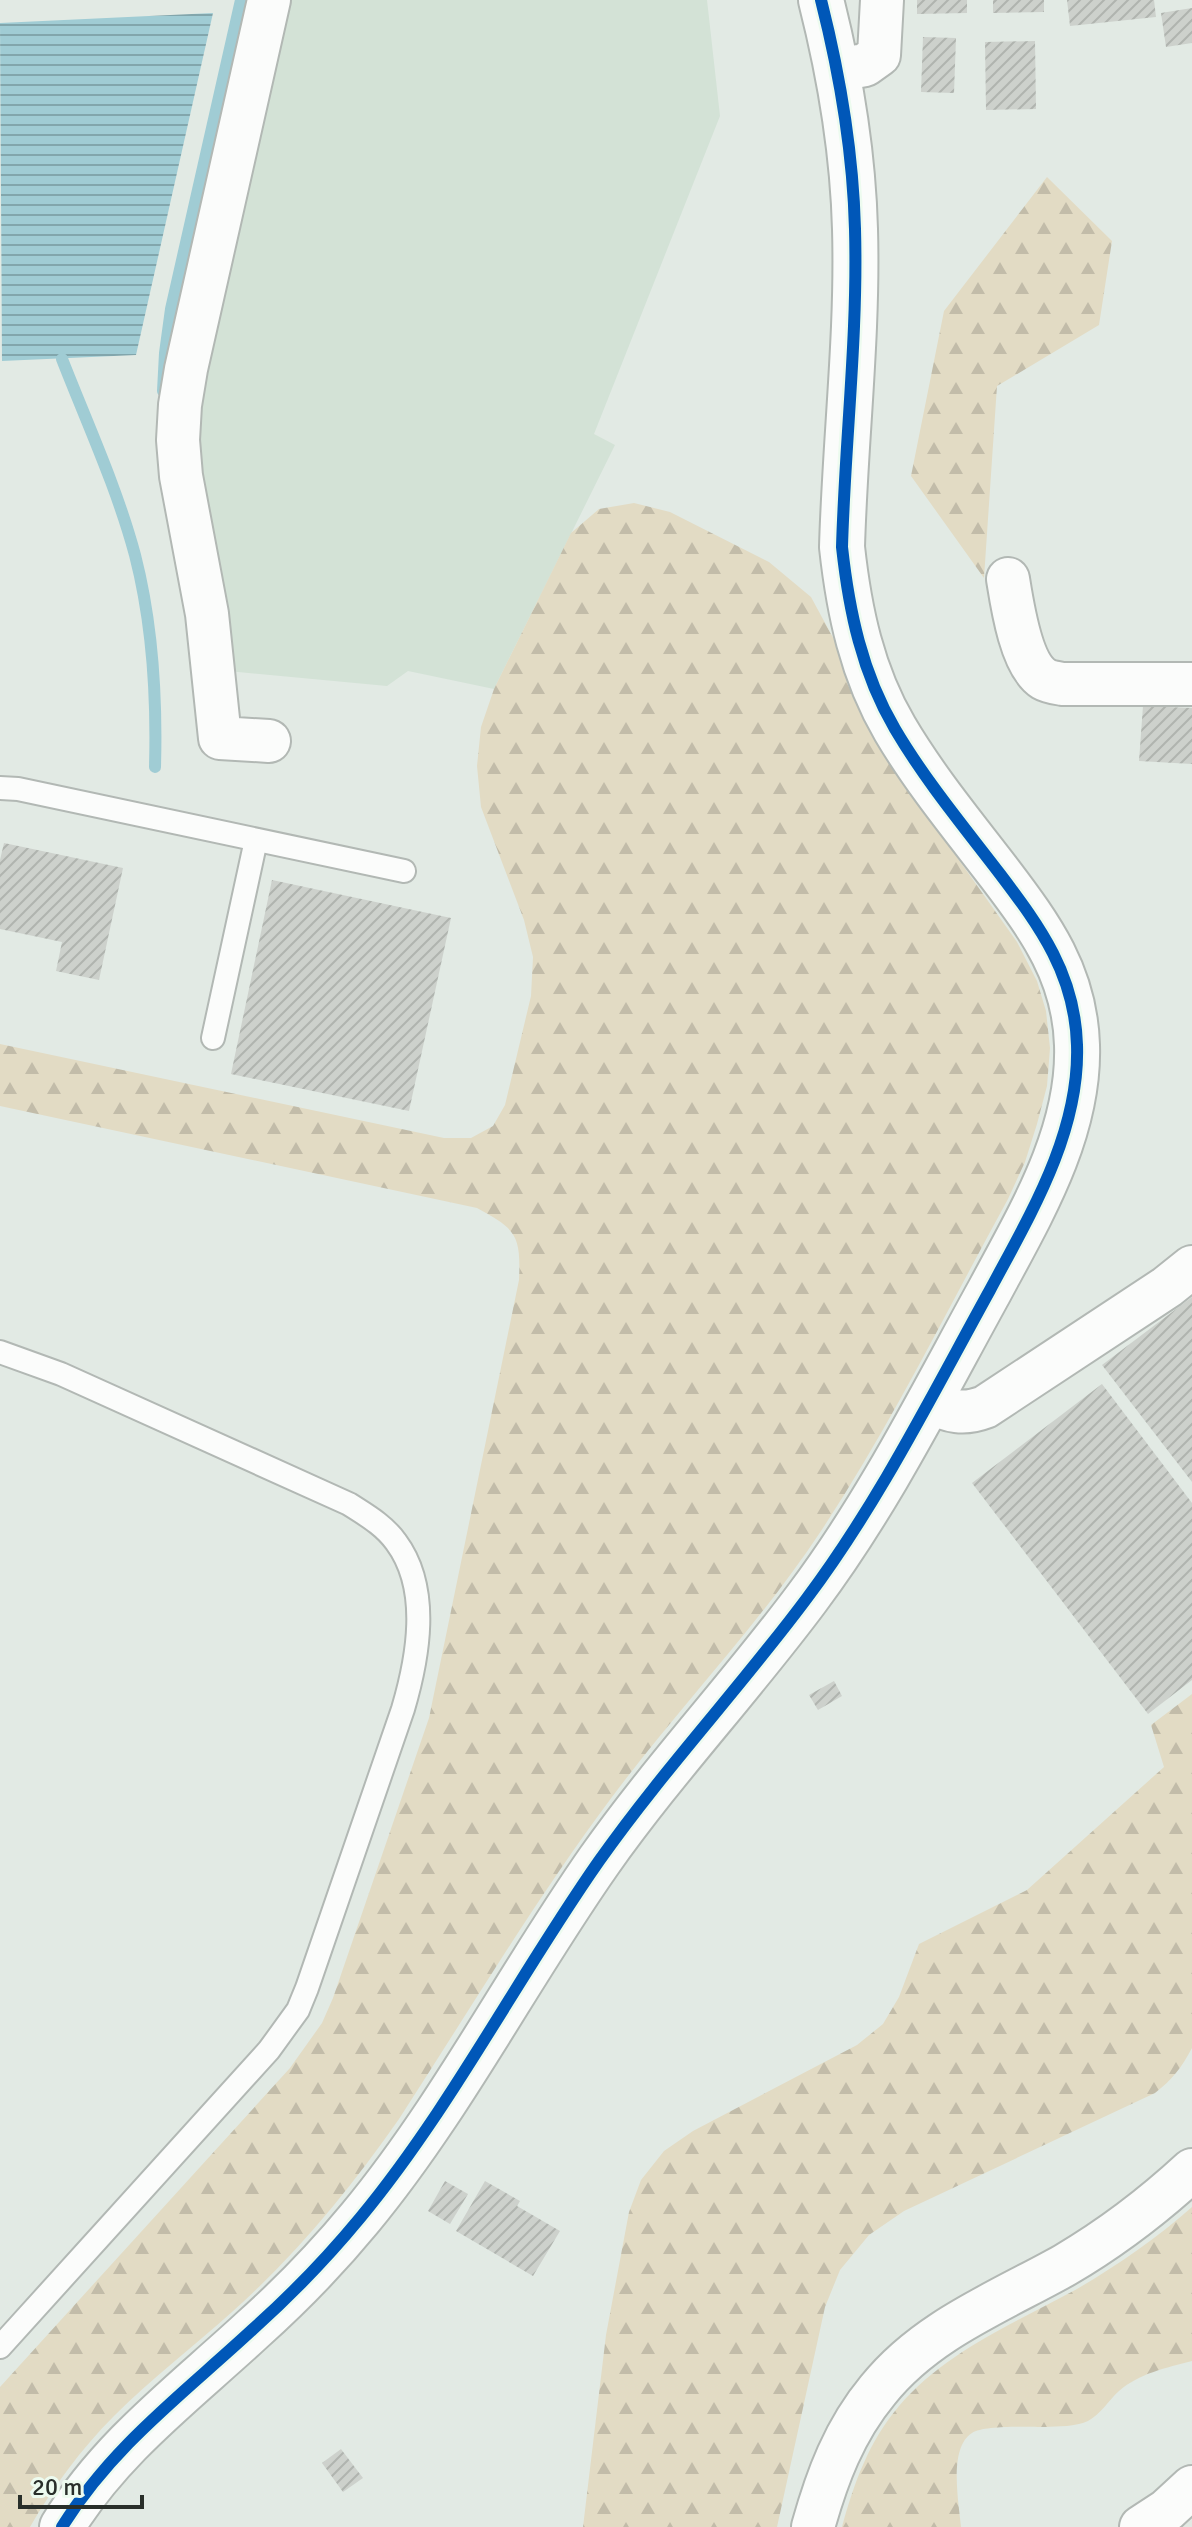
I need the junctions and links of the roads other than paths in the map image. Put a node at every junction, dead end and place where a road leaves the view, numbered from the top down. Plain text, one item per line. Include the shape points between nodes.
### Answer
1 (269, 0) edge
2 (821, 0) edge
3 (882, 0) edge
4 (837, 70) junction
5 (1008, 579) dead end
6 (1192, 684) edge
7 (269, 741) dead end
8 (0, 788) edge
9 (256, 840) junction
10 (404, 871) dead end
11 (213, 1038) dead end
12 (1192, 1267) edge
13 (0, 1352) edge
14 (929, 1401) junction
15 (1192, 2170) edge
16 (0, 2347) edge
17 (1192, 2487) edge
18 (1156, 2523) edge
19 (62, 2527) edge
20 (813, 2527) edge

1 - 7 street via 186,369 178,440 220,738
2 - 4 street
3 - 4 street via 879,55 865,65
4 - 14 street via 855,230 842,547 857,640 893,727 1040,927 1073,1005 1078,1048 1074,1091 1050,1172
5 - 6 street via 1016,626 1033,668 1045,680
8 - 9 lane
9 - 10 lane
9 - 11 lane
12 - 14 street via 985,1407 957,1412
13 - 16 lane via 61,1374 376,1520 397,1543 411,1571 418,1639 403,1709 298,2010 269,2050
14 - 19 street via 834,1560 596,1865 392,2177 289,2295 133,2436
15 - 20 street via 1114,2234 956,2323 914,2353 878,2389 849,2431 827,2477
17 - 18 street

